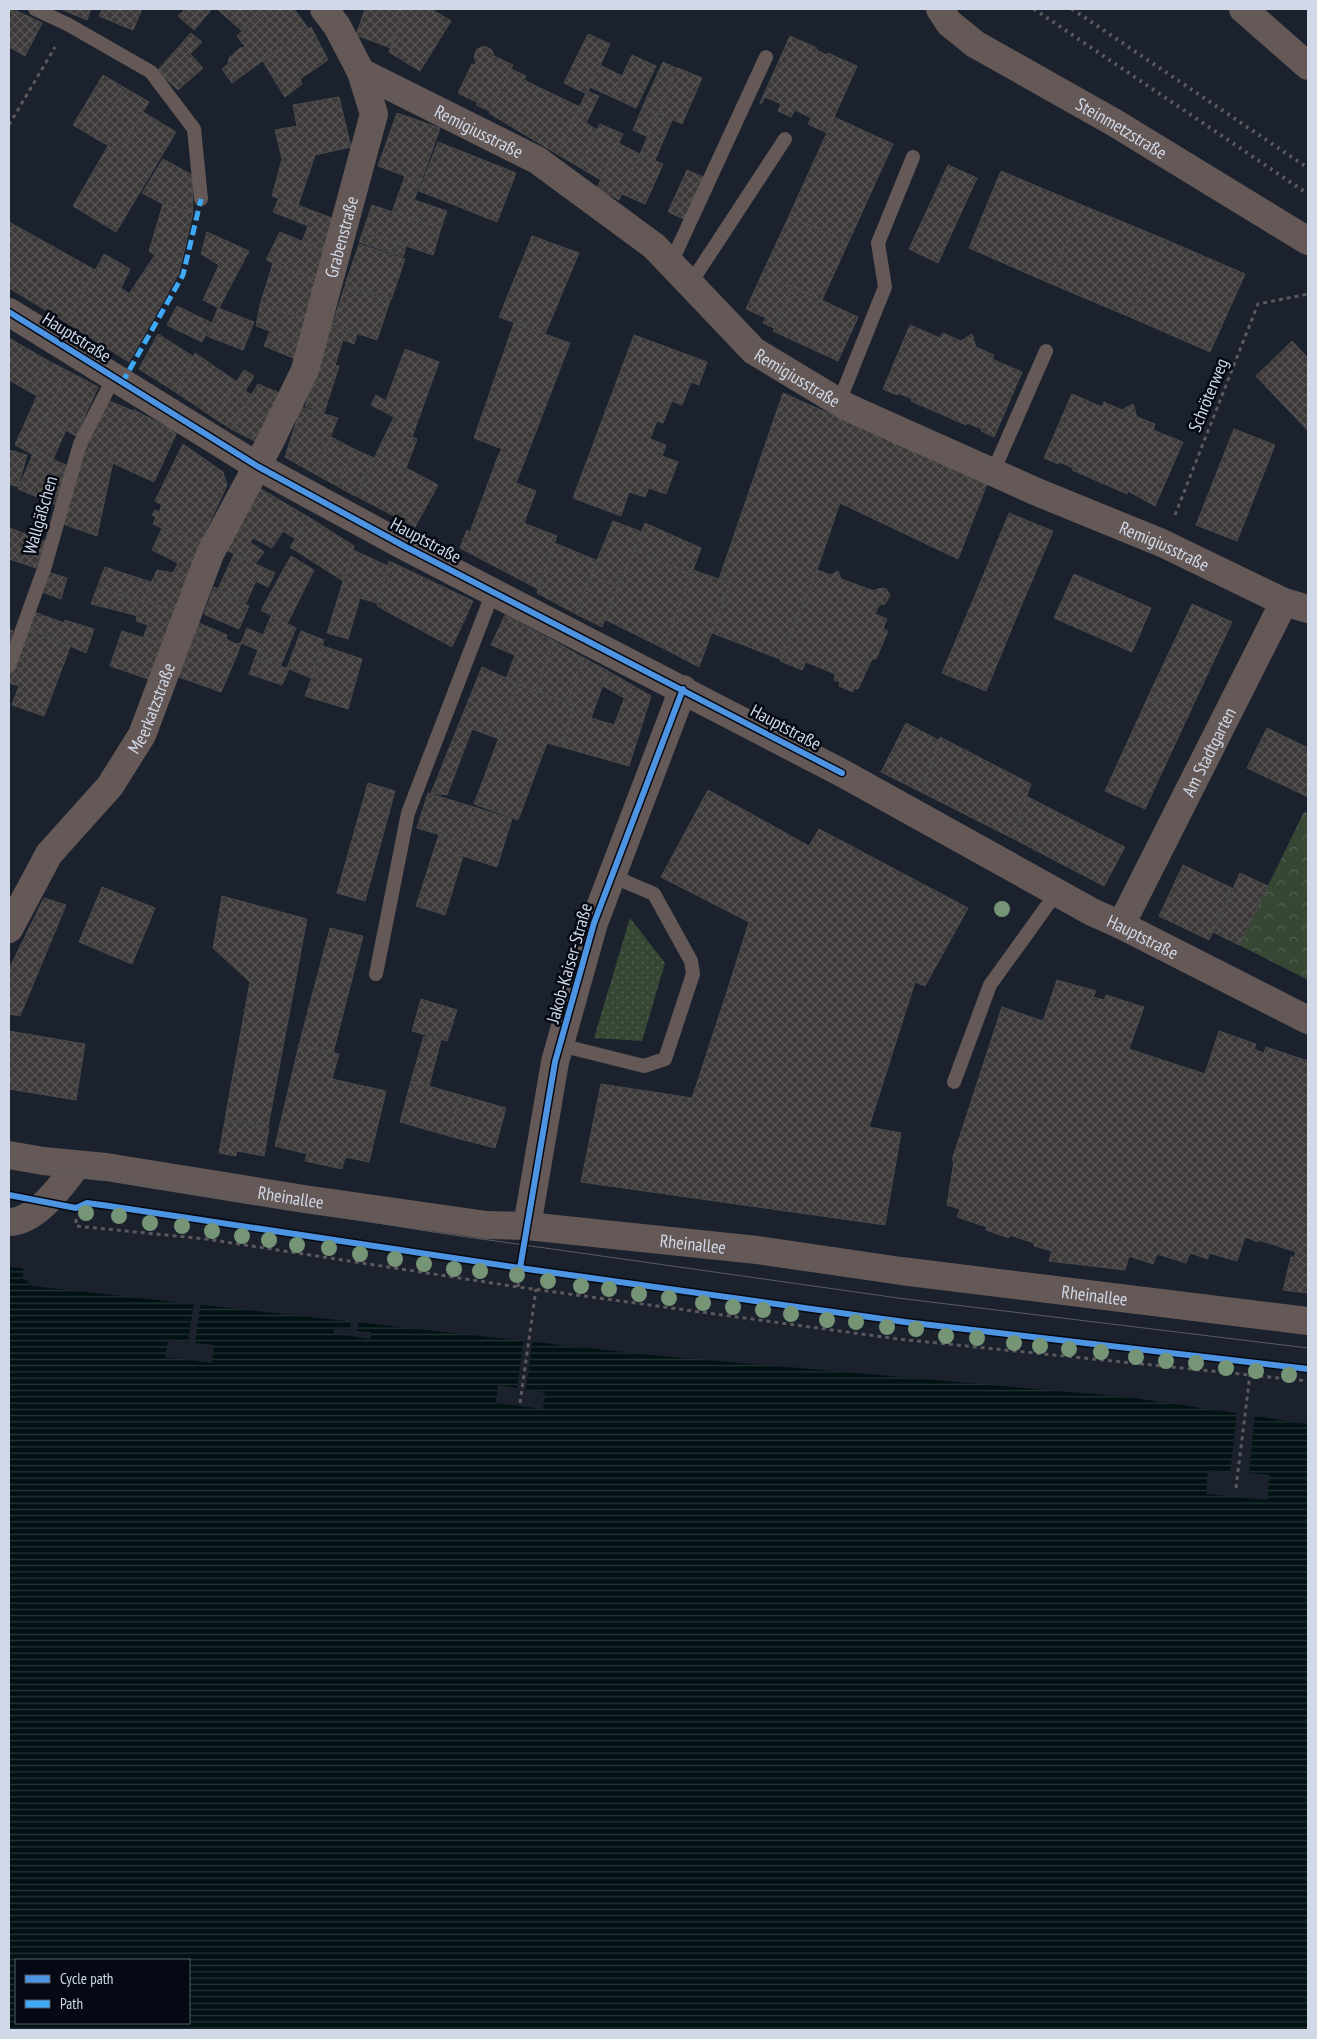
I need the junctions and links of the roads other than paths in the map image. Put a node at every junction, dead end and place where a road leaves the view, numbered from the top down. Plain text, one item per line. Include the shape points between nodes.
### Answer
1 (35, 9) edge
2 (324, 9) edge
3 (940, 9) edge
4 (1243, 9) edge
5 (766, 57) dead end
6 (1308, 66) edge
7 (362, 72) junction
8 (785, 139) dead end
9 (913, 157) dead end
10 (201, 199) dead end
11 (1308, 241) edge
12 (671, 264) junction
13 (690, 284) junction
14 (9, 312) edge
15 (1046, 351) dead end
16 (114, 377) junction
17 (839, 402) junction
18 (258, 466) junction
19 (993, 472) junction
20 (493, 592) junction
21 (1296, 605) edge
22 (9, 666) edge
23 (683, 689) junction
24 (612, 876) junction
25 (1057, 892) junction
26 (1121, 924) junction
27 (9, 930) edge
28 (376, 974) dead end
29 (1308, 1020) edge
30 (560, 1045) junction
31 (954, 1082) dead end
32 (9, 1155) edge
33 (77, 1165) junction
34 (9, 1222) edge
35 (526, 1226) junction
36 (1308, 1321) edge

1 - 10 lane via 151,72 194,129
2 - 7 street, Grabenstraße
3 - 11 street, Steinmetzstraße via 949,23 975,44 1115,123
4 - 6 street
5 - 12 lane
7 - 12 street, Remigiusstraße via 537,160 654,246
7 - 18 street, Grabenstraße via 374,114 366,148 306,370
8 - 13 lane
9 - 17 lane via 878,242 885,287
12 - 13 street, Remigiusstraße
13 - 17 street, Remigiusstraße via 754,351
14 - 16 street, Hauptstraße
15 - 19 lane
16 - 18 street, Hauptstraße
16 - 22 lane, Wallgäßchen via 80,444 45,566
17 - 19 street, Remigiusstraße
18 - 20 street, Hauptstraße
18 - 27 street, Meerkatzstraße via 210,554 142,735 110,786 49,854
19 - 21 street, Remigiusstraße via 1162,543
20 - 23 street, Hauptstraße
20 - 28 lane via 408,813
21 - 26 street, Am Stadtgarten
23 - 24 street, Jakob-Kaiser-Straße
23 - 25 street, Hauptstraße
24 - 30 street, Jakob-Kaiser-Straße via 594,923
24 - 30 lane via 654,894 691,961 693,974 665,1058 644,1066
25 - 26 street, Hauptstraße
25 - 31 lane via 990,985
26 - 29 street, Hauptstraße
30 - 35 street, Jakob-Kaiser-Straße
32 - 33 street, Rheinallee
33 - 34 street via 47,1202 19,1222
33 - 35 street, Rheinallee via 106,1166 487,1225
35 - 36 street, Rheinallee via 757,1250

